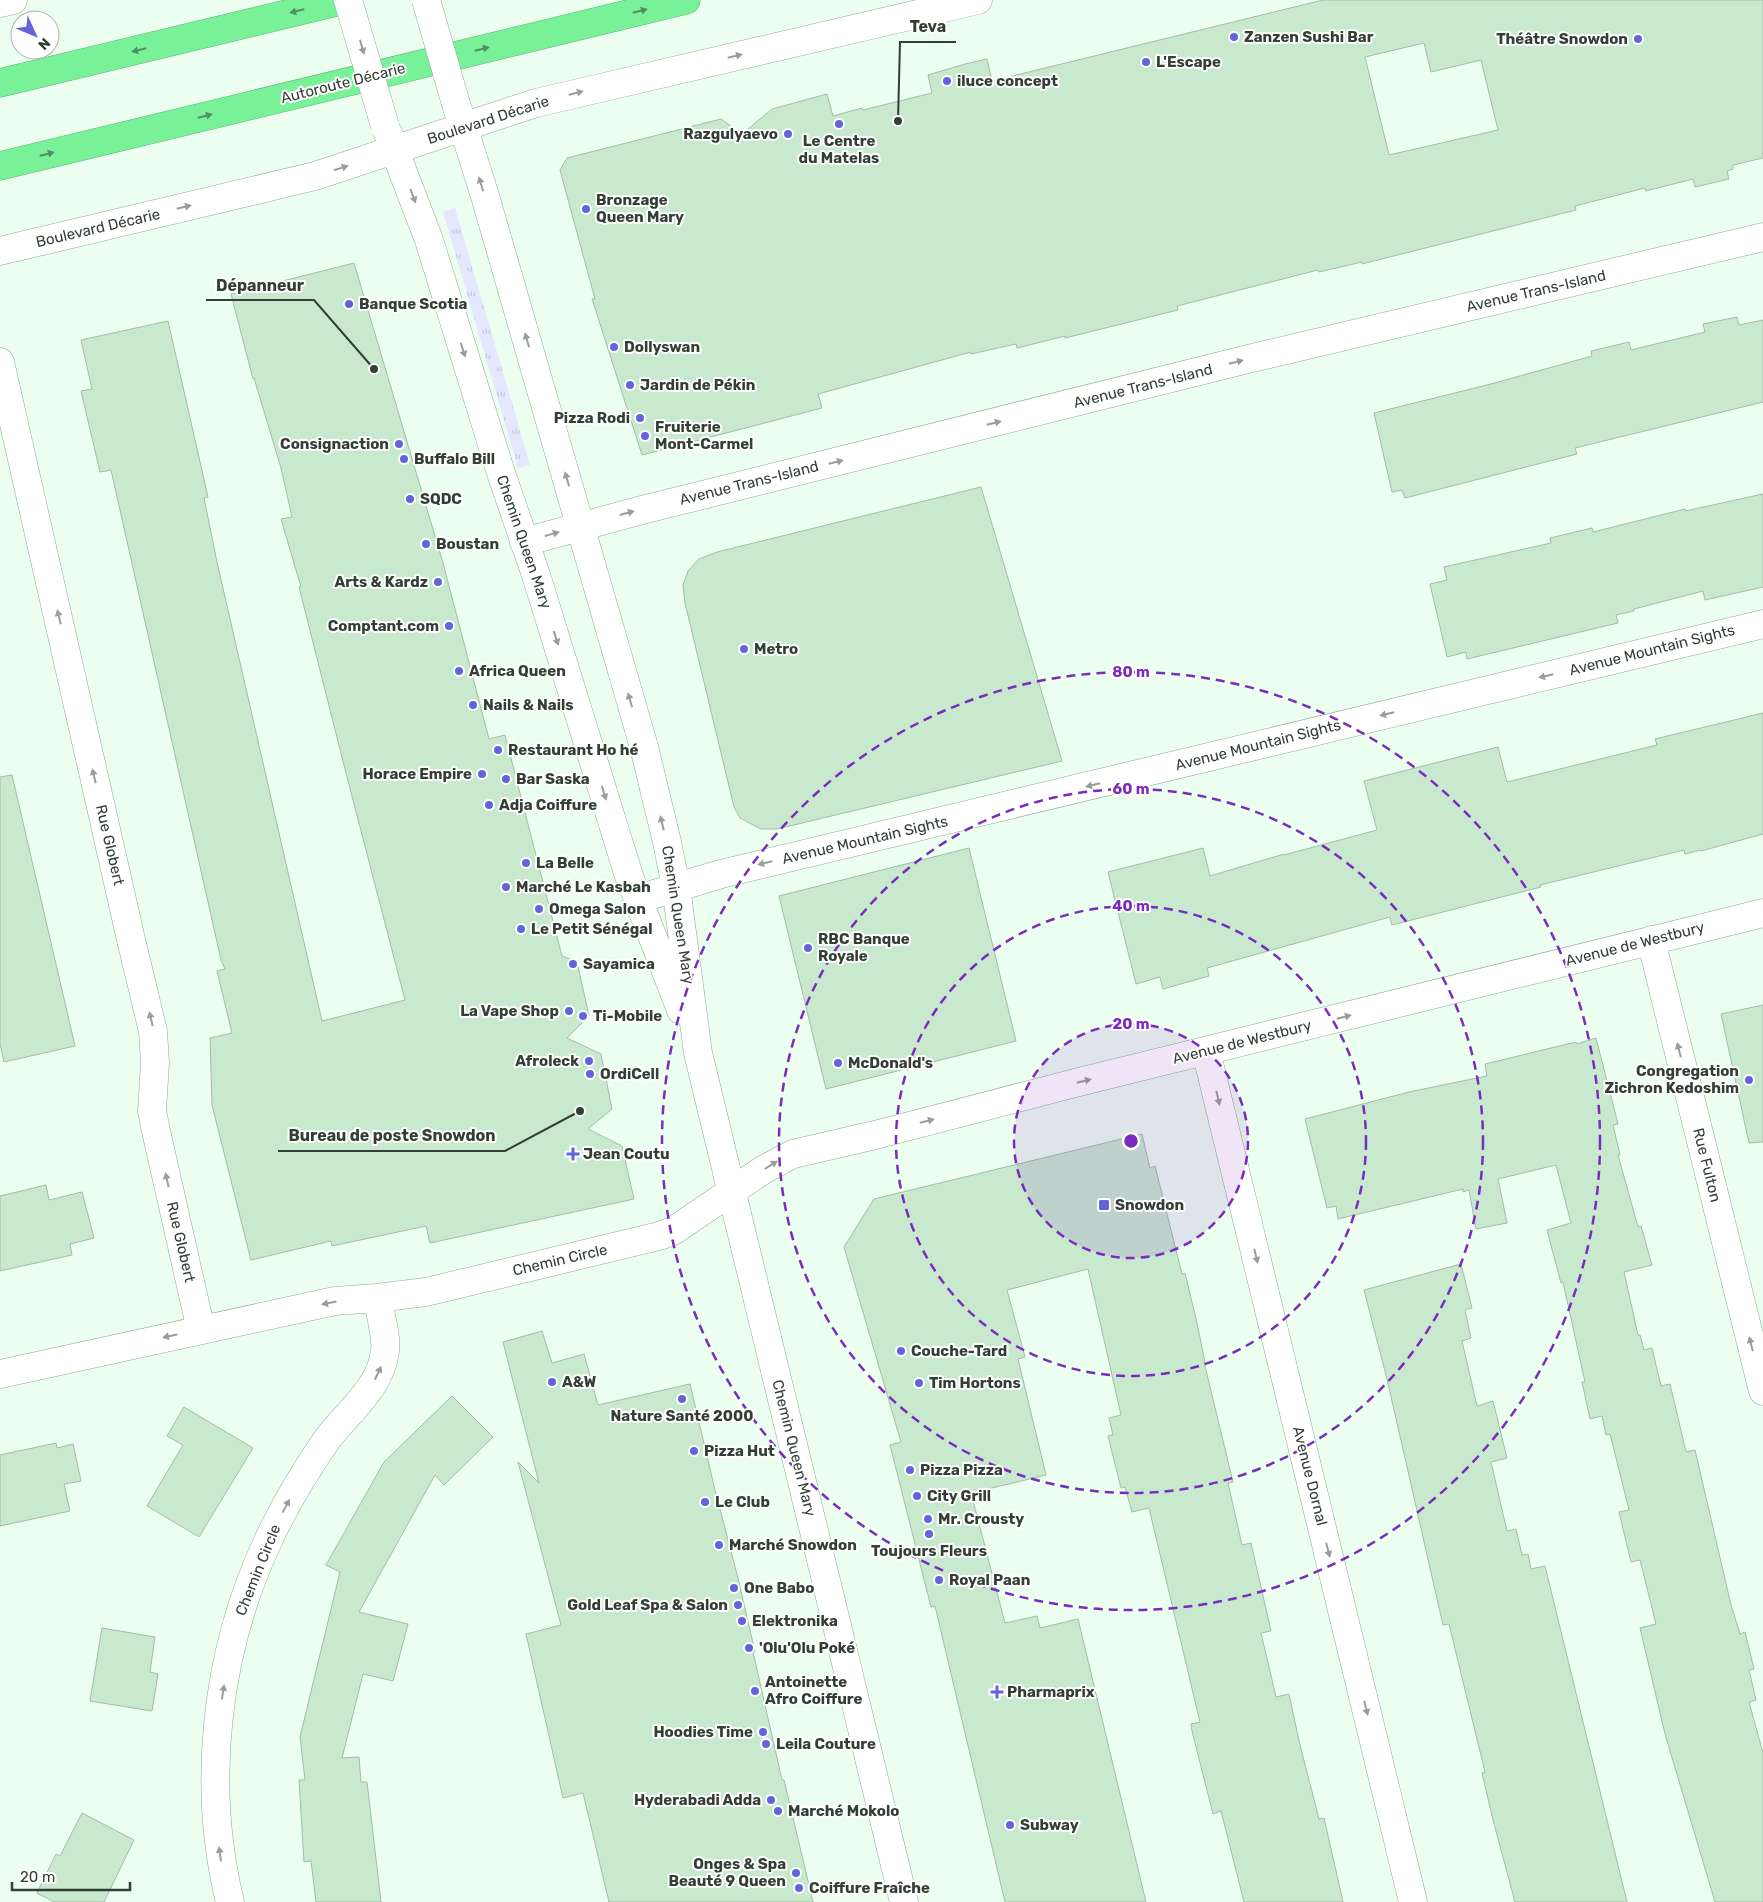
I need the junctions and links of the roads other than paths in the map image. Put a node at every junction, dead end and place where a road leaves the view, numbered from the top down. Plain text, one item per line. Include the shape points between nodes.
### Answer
1 (13, 0) edge
2 (346, 0) edge
3 (426, 0) edge
4 (686, 0) edge
5 (978, 0) edge
6 (0, 3) edge
7 (0, 84) edge
8 (459, 116) junction
9 (390, 138) junction
10 (0, 166) edge
11 (1763, 237) edge
12 (0, 251) edge
13 (0, 362) edge
14 (580, 526) junction
15 (524, 542) junction
16 (1763, 624) edge
17 (676, 888) junction
18 (638, 899) junction
19 (1763, 913) edge
20 (1651, 940) junction
21 (1206, 1051) junction
22 (698, 1053) junction
23 (731, 1193) junction
24 (377, 1298) junction
25 (201, 1330) junction
26 (0, 1374) edge
27 (1763, 1391) edge
28 (230, 1902) edge
29 (904, 1902) edge
30 (1413, 1902) edge

1 - 6 street
2 -> 7 highway
2 -> 9 street, Chemin Queen Mary, bridge
3 - 8 street, Chemin Queen Mary, bridge
10 -> 4 highway, Autoroute Décarie
8 -> 5 street, Boulevard Décarie via 546,101
8 - 9 street, Boulevard Décarie
14 -> 8 street, Chemin Queen Mary
12 -> 9 street, Boulevard Décarie via 316,176
9 -> 15 street, Chemin Queen Mary via 429,240
14 -> 11 street, Avenue Trans-Island via 1248,359
25 -> 13 street, Rue Globert via 152,1111 155,1043 151,1019
15 -> 14 street, Avenue Trans-Island
17 -> 14 street, Chemin Queen Mary via 644,747
15 -> 18 street, Chemin Queen Mary
16 -> 17 street, Avenue Mountain Sights via 721,874
17 - 18 street, Avenue Mountain Sights
17 - 22 street, Chemin Queen Mary
18 - 22 street, Chemin Queen Mary
19 - 20 street, Avenue de Westbury
21 -> 20 street, Avenue de Westbury
27 -> 20 street, Rue Fulton
23 -> 21 street, Avenue de Westbury via 793,1154
21 -> 30 street, Avenue Dornal
22 - 23 street, Chemin Queen Mary
23 - 24 street, Chemin Circle via 659,1236 426,1292
23 - 29 street, Chemin Queen Mary
24 -> 25 street, Chemin Circle via 335,1301
28 -> 24 street, Chemin Circle via 220,1855 216,1760 222,1696 237,1622 251,1580 294,1492 329,1437 376,1379 386,1349
25 -> 26 street, Chemin Circle

